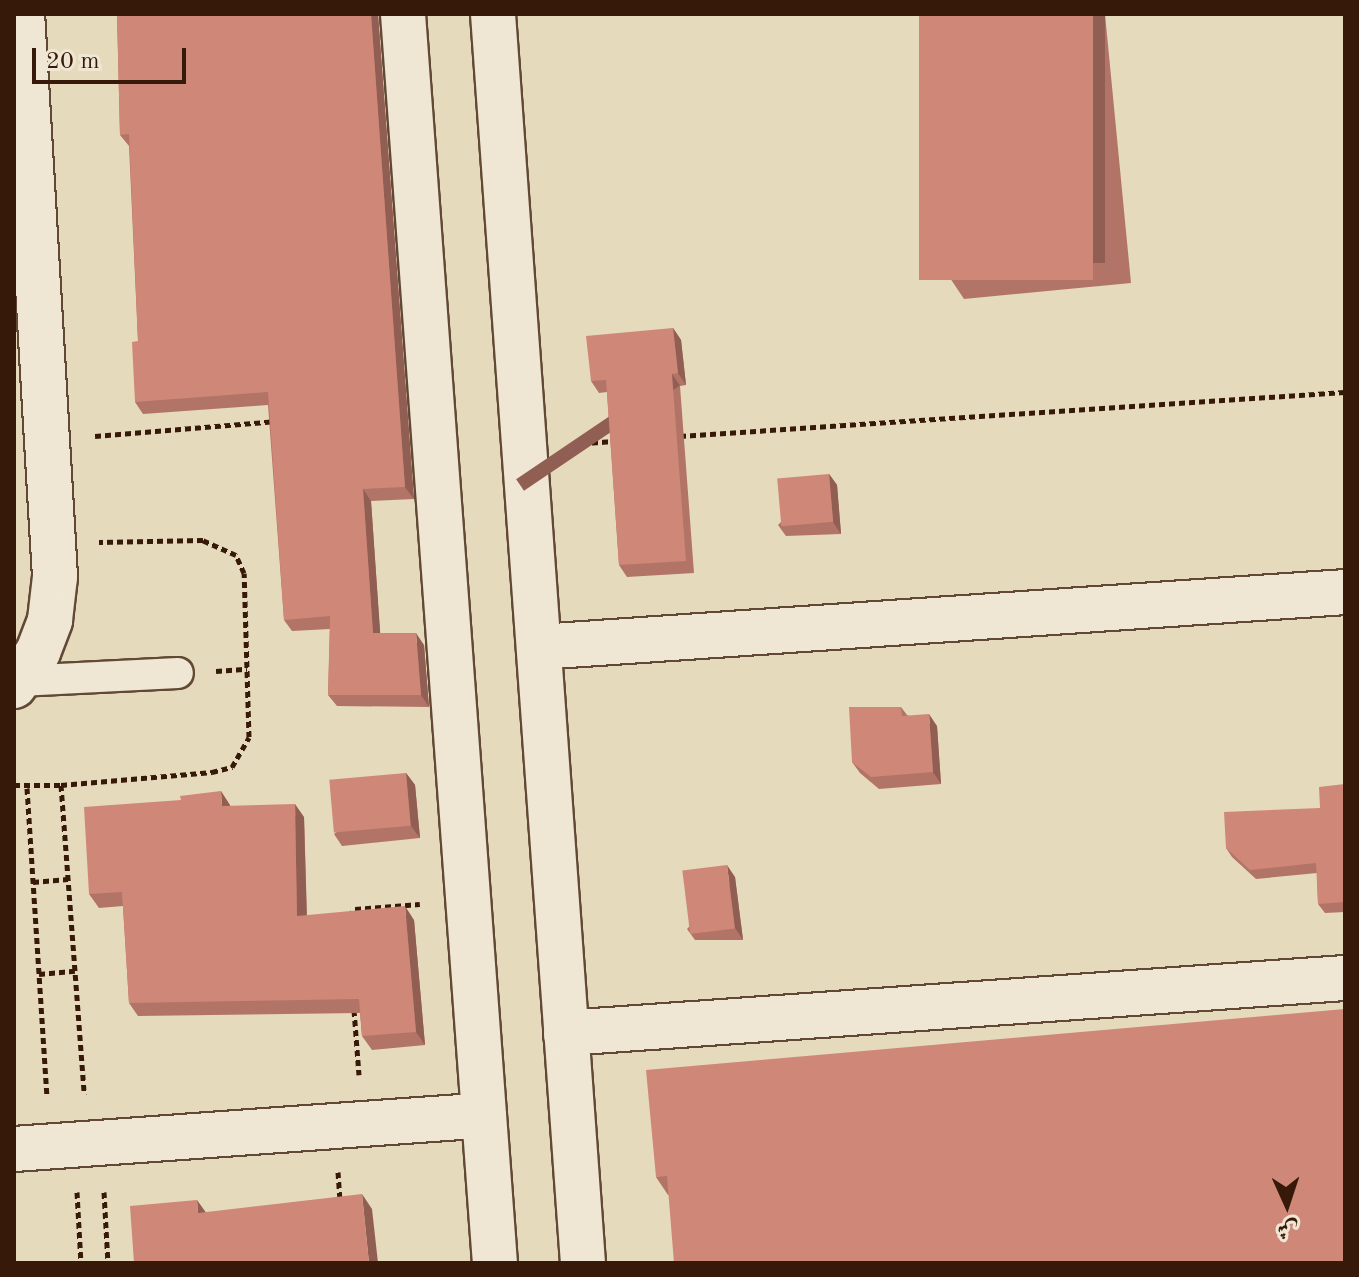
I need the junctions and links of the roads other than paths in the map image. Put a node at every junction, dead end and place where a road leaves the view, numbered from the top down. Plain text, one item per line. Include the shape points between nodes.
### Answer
1 (22, 14) edge
2 (403, 14) edge
3 (493, 14) edge
4 (28, 354) edge
5 (1345, 592) edge
6 (539, 647) junction
7 (178, 673) dead end
8 (17, 684) edge
9 (1345, 978) edge
10 (566, 1033) junction
11 (484, 1115) junction
12 (66, 1145) edge
13 (495, 1263) edge
14 (583, 1263) edge

1 - 4 street
2 - 11 street
3 - 6 street
4 - 8 street via 47,440 55,577 50,620
5 - 6 street
6 - 10 street
7 - 8 lane
9 - 10 street
10 - 14 street
11 - 12 street
11 - 13 street

